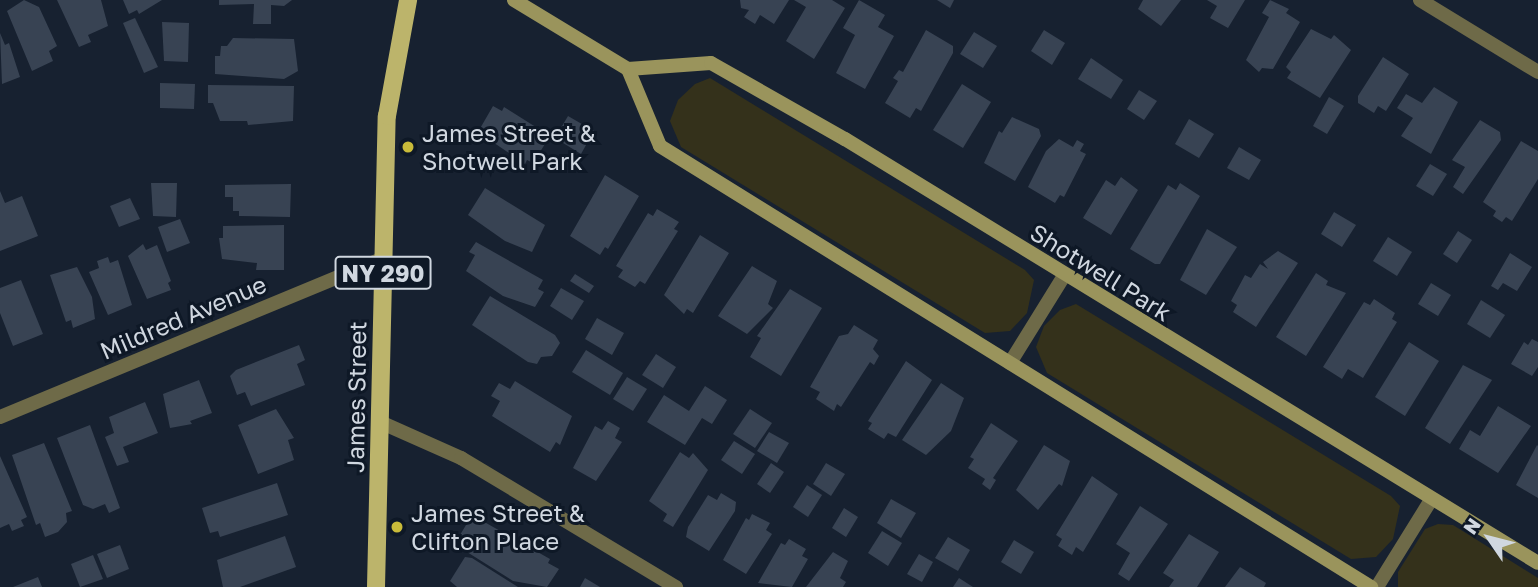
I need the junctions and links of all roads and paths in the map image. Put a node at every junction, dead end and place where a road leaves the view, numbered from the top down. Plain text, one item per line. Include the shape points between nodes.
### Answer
1 (408, 0) edge
2 (514, 0) edge
3 (1420, 0) edge
4 (628, 69) junction
5 (1538, 72) edge
6 (383, 258) junction
7 (1064, 276) junction
8 (1010, 363) junction
9 (0, 417) edge
10 (380, 422) junction
11 (1431, 500) junction
12 (1538, 563) edge
13 (376, 587) edge
14 (676, 587) edge
15 (1374, 587) edge

1 - 6 main road, James Street / NY 290 via 387,116
2 - 4 street
3 - 5 street
4 - 7 street, Shotwell Park via 711,63 845,139
4 - 8 street via 660,146
6 - 9 street, Mildred Avenue
6 - 10 main road, James Street / NY 290
7 - 8 street
7 - 11 street, Shotwell Park
8 - 15 street
10 - 13 main road, James Street / NY 290
10 - 14 street via 461,458
11 - 12 street, Shotwell Park
11 - 15 street

